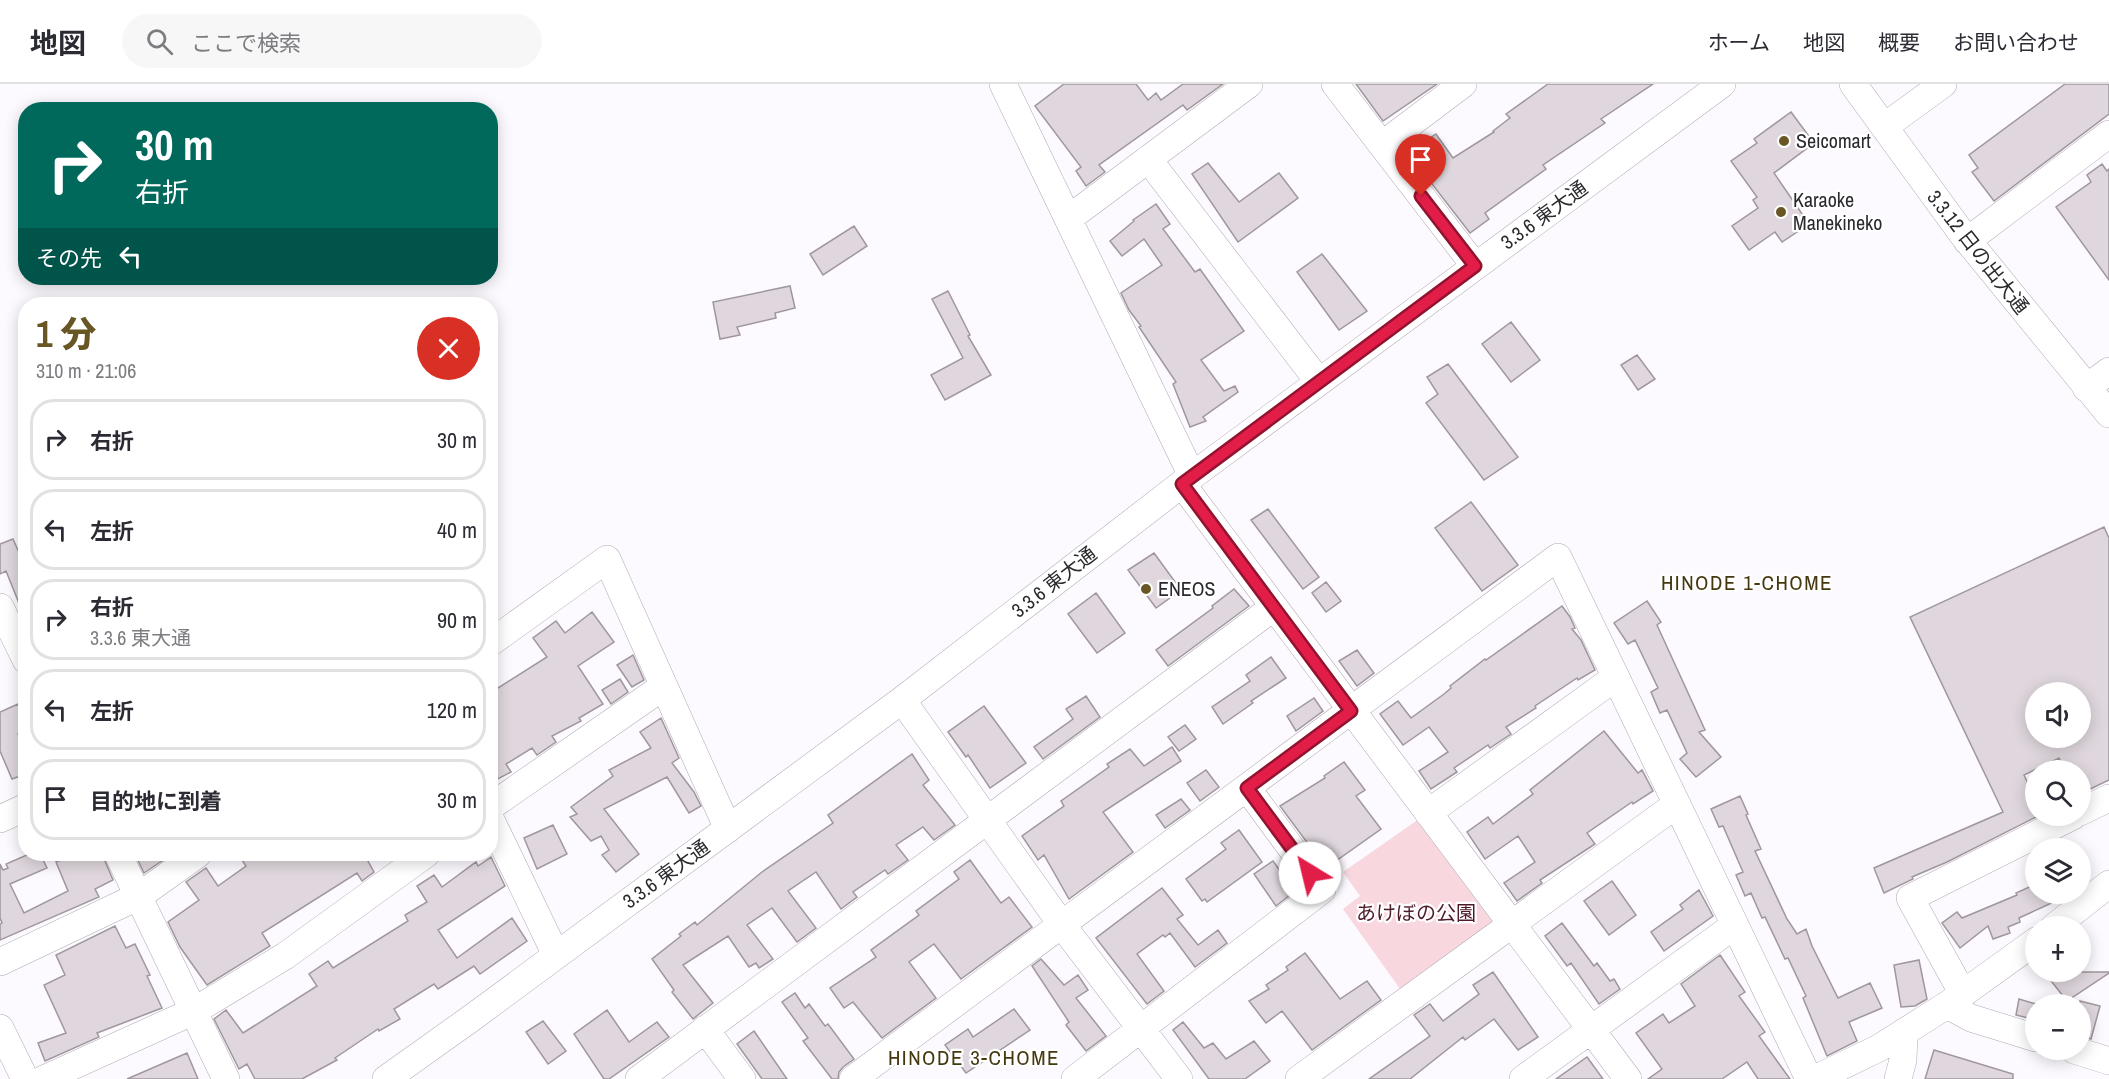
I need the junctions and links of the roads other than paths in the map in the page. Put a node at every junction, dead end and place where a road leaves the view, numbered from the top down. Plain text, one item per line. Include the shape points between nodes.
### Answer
1 (1248, 84) edge
2 (1335, 84) edge
3 (1463, 84) edge
4 (1722, 84) edge
5 (1853, 84) edge
6 (1943, 84) edge
7 (1012, 88) edge
8 (1884, 127) junction
9 (2106, 143) edge
10 (1382, 145) junction
11 (1148, 159) junction
12 (1068, 219) junction
13 (1967, 241) junction
14 (1475, 266) junction
15 (2109, 371) edge
16 (1318, 382) junction
17 (2086, 388) junction
18 (2109, 414) edge
19 (1187, 480) junction
20 (0, 607) edge
21 (1274, 607) junction
22 (498, 637) edge
23 (18, 658) edge
24 (1616, 676) junction
25 (664, 686) junction
26 (902, 700) junction
27 (1351, 711) junction
28 (1247, 788) junction
29 (2109, 798) edge
30 (498, 801) edge
31 (1677, 804) junction
32 (2091, 807) edge
33 (18, 811) edge
34 (1428, 813) junction
35 (0, 819) edge
36 (987, 820) junction
37 (2053, 826) edge
38 (728, 829) junction
39 (498, 835) edge
40 (122, 861) edge
41 (188, 861) edge
42 (416, 861) edge
43 (2109, 884) edge
44 (139, 896) junction
45 (2068, 916) edge
46 (1512, 924) junction
47 (1062, 925) junction
48 (1736, 925) junction
49 (2025, 949) edge
50 (556, 955) junction
51 (0, 962) edge
52 (1955, 1000) junction
53 (194, 1011) junction
54 (0, 1028) edge
55 (705, 1029) junction
56 (1142, 1030) junction
57 (1591, 1030) junction
58 (1904, 1032) junction
59 (2025, 1035) edge
60 (2091, 1055) edge
61 (2109, 1061) edge
62 (25, 1079) edge
63 (44, 1079) edge
64 (226, 1079) edge
65 (386, 1079) edge
66 (639, 1079) edge
67 (742, 1079) edge
68 (853, 1079) edge
69 (1076, 1079) edge
70 (1179, 1079) edge
71 (1299, 1079) edge
72 (1523, 1079) edge
73 (1628, 1079) edge
74 (1809, 1079) edge
75 (1815, 1079) edge
76 (1898, 1079) edge

1 - 11 street
2 - 10 street
3 - 10 street
4 - 14 street, 3.3.6 東大通
5 - 8 street, 3.3.12 日の出大通
6 - 8 street
7 - 12 street
8 - 13 street, 3.3.12 日の出大通
9 - 13 street
10 - 14 street
11 - 12 street
11 - 16 street
12 - 19 street
13 - 17 street, 3.3.12 日の出大通
14 - 16 street, 3.3.6 東大通
15 - 17 street
16 - 19 street, 3.3.6 東大通
17 - 18 street, 3.3.12 日の出大通
19 - 21 street
19 - 26 street, 3.3.6 東大通
20 - 23 street
21 - 27 street
21 - 36 street
22 - 25 street via 607,559
24 - 27 street via 1558,557
24 - 31 street
24 - 34 street
25 - 30 street
25 - 38 street
26 - 36 street
26 - 38 street, 3.3.6 東大通
27 - 28 street
27 - 34 street
28 - 47 street
28 - 56 street via 1322,891
29 - 32 street
31 - 46 street
31 - 48 street
33 - 35 street
34 - 46 street
36 - 47 street
36 - 55 street
37 - 52 street via 1910,898
38 - 50 street, 3.3.6 東大通
39 - 50 street
40 - 44 street
41 - 44 street
42 - 53 street via 285,956
43 - 45 street
44 - 51 street
44 - 53 street
46 - 57 street
46 - 71 street
47 - 56 street
47 - 68 street
48 - 57 street
48 - 74 street
49 - 52 street
50 - 65 street, 3.3.6 東大通
52 - 58 street
52 - 59 street via 1971,1018
53 - 63 street
53 - 64 street
54 - 62 street
55 - 66 street
55 - 67 street
56 - 69 street
56 - 70 street
57 - 72 street
57 - 73 street
58 - 75 street
58 - 76 street
60 - 61 street

